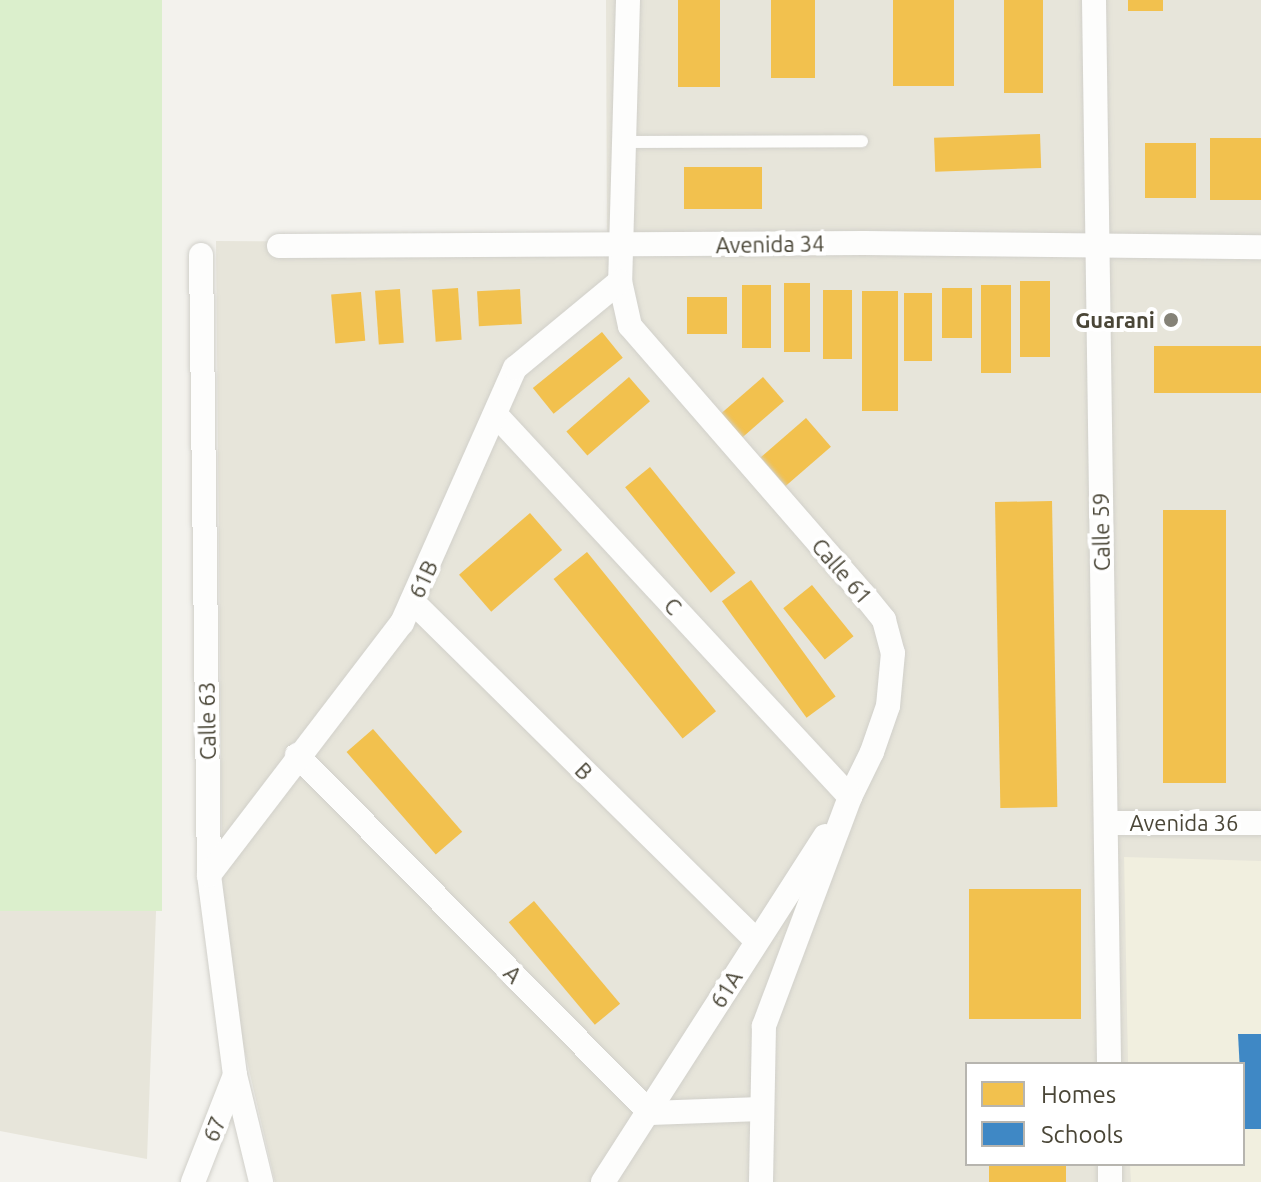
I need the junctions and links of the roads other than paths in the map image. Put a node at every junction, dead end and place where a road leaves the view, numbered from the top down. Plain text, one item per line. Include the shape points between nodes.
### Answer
1 (628, 0) edge
2 (1094, 0) edge
3 (862, 141) dead end
4 (627, 142) junction
5 (625, 245) junction
6 (279, 246) dead end
7 (1261, 247) edge
8 (1094, 248) junction
9 (201, 255) dead end
10 (620, 281) junction
11 (496, 415) junction
12 (412, 601) junction
13 (297, 755) junction
14 (850, 797) junction
15 (1108, 823) junction
16 (1261, 823) edge
17 (209, 875) junction
18 (756, 940) junction
19 (1109, 1062) edge
20 (235, 1075) junction
21 (761, 1109) junction
22 (650, 1113) junction
23 (193, 1182) edge
24 (261, 1182) edge
25 (603, 1182) edge
26 (761, 1182) edge

1 - 4 street, Calle 61
2 - 8 street, Calle 59
3 - 4 lane
4 - 5 street, Calle 61
5 - 6 street, Avenida 34
5 - 8 street, Avenida 34
5 - 10 street, Calle 61
7 - 8 street, Avenida 34
8 - 15 street, Calle 59
9 - 17 street, Calle 63
10 - 11 street, 61B via 515,368
10 - 14 street, Calle 61 via 630,326 884,620 893,653 888,706
11 - 12 street, 61B
11 - 14 street, C
12 - 13 street, 61B via 402,623
12 - 18 street, B
13 - 17 street, 61B
13 - 22 street, A
14 - 18 street, 61A
14 - 21 street, Calle 61 via 764,1026
15 - 16 street, Avenida 36
15 - 19 street, Calle 59
17 - 20 street, Calle 63
18 - 22 street, 61A
20 - 23 street, 67
20 - 24 street, Calle 63
21 - 22 street
21 - 26 street, Calle 61
22 - 25 street, 61A

